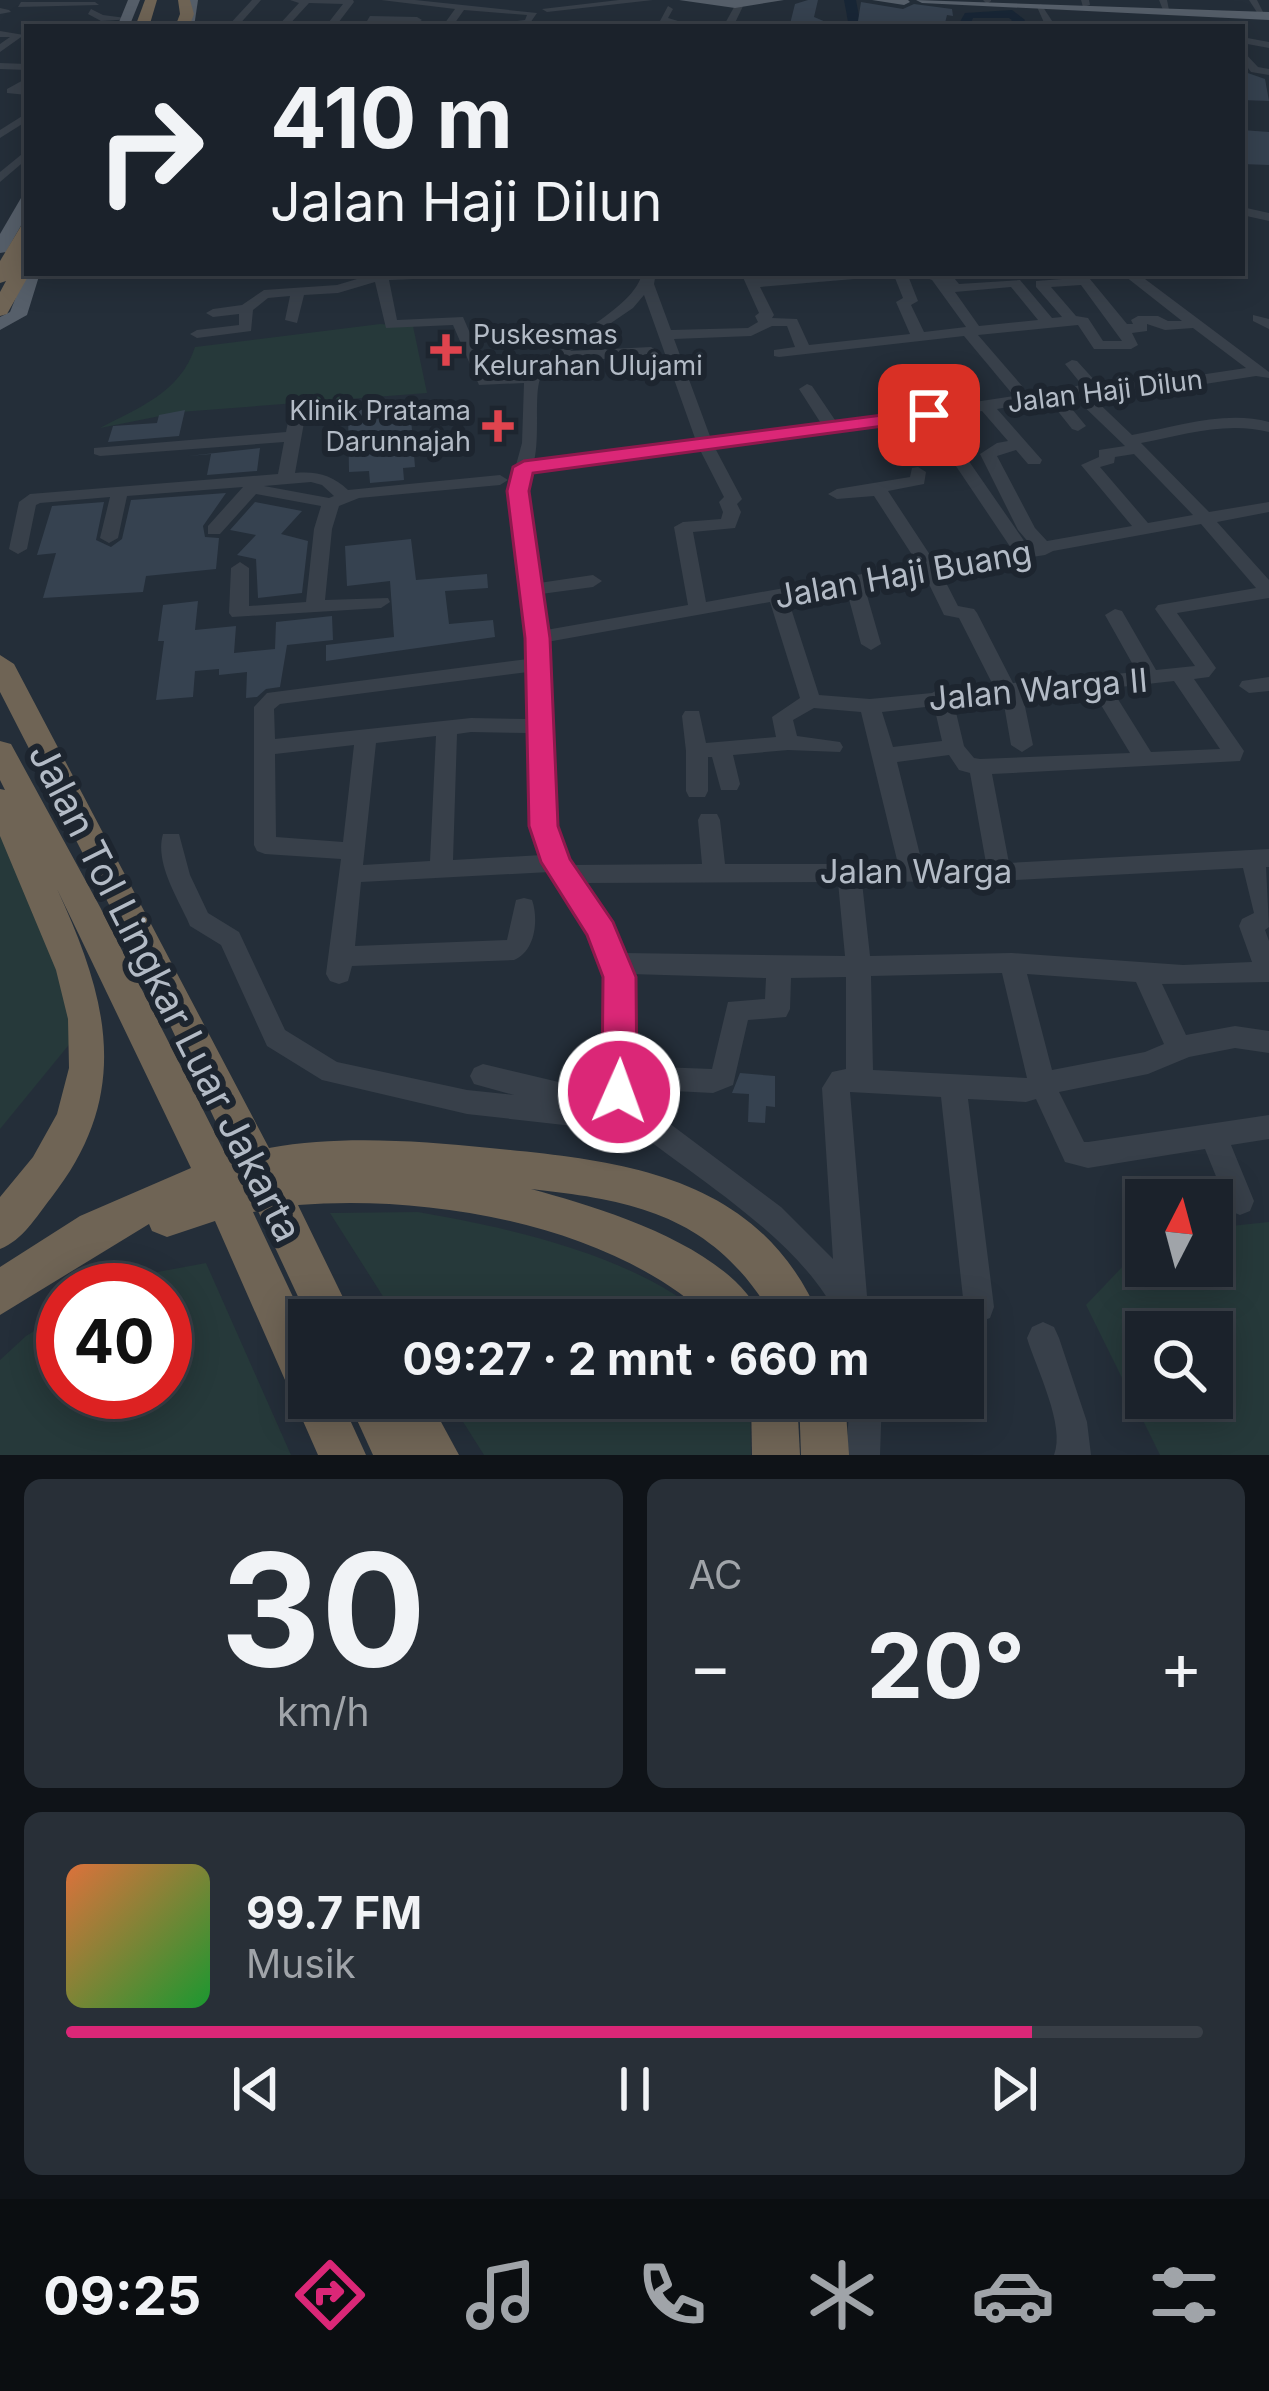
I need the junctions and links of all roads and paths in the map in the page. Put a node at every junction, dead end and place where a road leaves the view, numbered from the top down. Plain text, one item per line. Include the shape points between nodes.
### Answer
1 (0, 0) edge
2 (134, 0) edge
3 (151, 0) edge
4 (257, 0) edge
5 (294, 0) edge
6 (649, 0) edge
7 (685, 0) edge
8 (700, 0) edge
9 (760, 0) edge
10 (778, 0) edge
11 (878, 0) edge
12 (972, 0) edge
13 (987, 0) edge
14 (307, 1) edge
15 (725, 1) edge
16 (922, 1) edge
17 (742, 2) edge
18 (904, 2) edge
19 (1086, 2) edge
20 (25, 3) edge
21 (422, 4) junction
22 (1175, 5) edge
23 (461, 7) junction
24 (1041, 7) junction
25 (380, 8) edge
26 (548, 9) dead end
27 (668, 9) dead end
28 (511, 10) junction
29 (1263, 10) edge
30 (2, 13) edge
31 (35, 16) dead end
32 (480, 22) dead end
33 (129, 24) edge
34 (235, 24) edge
35 (285, 24) edge
36 (332, 24) edge
37 (408, 24) edge
38 (449, 24) edge
39 (511, 24) edge
40 (682, 24) edge
41 (1050, 24) edge
42 (0, 34) edge
43 (0, 52) edge
44 (21, 53) edge
45 (1245, 57) edge
46 (1269, 72) edge
47 (24, 157) edge
48 (0, 178) edge
49 (24, 206) edge
50 (24, 235) edge
51 (0, 248) edge
52 (24, 267) edge
53 (30, 276) edge
54 (377, 276) edge
55 (382, 276) edge
56 (808, 276) edge
57 (901, 276) edge
58 (933, 276) edge
59 (946, 276) edge
60 (1132, 276) edge
61 (0, 277) edge
62 (1080, 277) edge
63 (648, 278) edge
64 (750, 278) edge
65 (1015, 283) junction
66 (1040, 286) junction
67 (297, 294) junction
68 (246, 309) junction
69 (1, 313) edge
70 (213, 313) dead end
71 (292, 320) dead end
72 (1072, 320) junction
73 (1048, 322) junction
74 (767, 323) junction
75 (1195, 324) junction
76 (1123, 329) junction
77 (971, 330) junction
78 (197, 334) dead end
79 (664, 335) junction
80 (918, 336) junction
81 (807, 347) junction
82 (778, 353) dead end
83 (570, 359) junction
84 (1072, 364) dead end
85 (821, 365) dead end
86 (656, 366) dead end
87 (1260, 367) edge
88 (532, 378) junction
89 (807, 389) dead end
90 (1085, 389) junction
91 (1052, 394) junction
92 (1025, 399) junction
93 (985, 405) junction
94 (929, 415) junction
95 (296, 417) dead end
96 (1078, 426) dead end
97 (1269, 427) edge
98 (833, 430) junction
99 (292, 436) junction
100 (184, 444) junction
101 (1020, 445) junction
102 (1134, 445) junction
103 (706, 446) junction
104 (100, 451) dead end
105 (1034, 460) dead end
106 (918, 472) dead end
107 (514, 475) junction
108 (286, 478) junction
109 (256, 484) junction
110 (175, 486) junction
111 (872, 489) junction
112 (120, 490) junction
113 (837, 494) dead end
114 (337, 499) junction
115 (1265, 512) edge
116 (1206, 520) junction
117 (214, 530) dead end
118 (1145, 531) junction
119 (110, 538) dead end
120 (18, 549) dead end
121 (1045, 550) junction
122 (1024, 553) junction
123 (240, 568) dead end
124 (930, 569) junction
125 (593, 581) dead end
126 (854, 582) junction
127 (532, 590) junction
128 (1269, 592) edge
129 (778, 596) junction
130 (381, 602) dead end
131 (314, 608) junction
132 (698, 610) junction
133 (1115, 615) dead end
134 (537, 638) junction
135 (872, 644) dead end
136 (0, 664) edge
137 (538, 664) junction
138 (1180, 675) junction
139 (1151, 680) junction
140 (1098, 683) junction
141 (1008, 689) junction
142 (941, 695) junction
143 (811, 701) junction
144 (870, 706) junction
145 (692, 716) dead end
146 (539, 718) junction
147 (459, 726) junction
148 (366, 737) junction
149 (788, 743) junction
150 (1022, 746) dead end
151 (832, 747) dead end
152 (264, 748) junction
153 (721, 749) junction
154 (697, 751) junction
155 (0, 752) edge
156 (885, 756) junction
157 (967, 760) junction
158 (1145, 761) junction
159 (729, 784) dead end
160 (697, 790) dead end
161 (0, 800) edge
162 (709, 820) dead end
163 (171, 840) dead end
164 (1261, 858) edge
165 (352, 863) junction
166 (560, 868) junction
167 (441, 869) junction
168 (714, 872) junction
169 (849, 872) junction
170 (912, 872) junction
171 (999, 872) junction
172 (524, 907) dead end
173 (616, 963) junction
174 (1012, 963) junction
175 (858, 964) junction
176 (779, 968) junction
177 (1144, 971) junction
178 (1269, 973) edge
179 (1269, 1042) edge
180 (1179, 1049) junction
181 (483, 1076) dead end
182 (860, 1080) junction
183 (952, 1087) junction
184 (1043, 1087) junction
185 (615, 1091) junction
186 (1269, 1127) edge
187 (1214, 1137) junction
188 (360, 1171) junction
189 (1240, 1201) dead end
190 (152, 1213) junction
191 (0, 1229) edge
192 (298, 1252) junction
193 (0, 1294) edge
194 (322, 1299) edge
195 (335, 1299) edge
196 (722, 1299) edge
197 (786, 1299) edge
198 (842, 1299) edge
199 (852, 1299) edge
200 (978, 1299) edge
201 (0, 1318) edge
202 (288, 1336) edge
203 (1042, 1338) dead end
204 (325, 1419) edge
205 (380, 1419) edge
206 (414, 1419) edge
207 (775, 1419) edge
208 (823, 1419) edge
209 (865, 1419) edge
210 (863, 1454) edge
211 (341, 1455) edge
212 (397, 1455) edge
213 (435, 1455) edge
214 (776, 1455) edge
215 (825, 1455) edge
216 (878, 1455) edge
217 (1071, 1455) edge

1 - 20 street
2 - 33 main road
3 - 33 highway
4 - 34 street
5 - 14 street
6 - 26 street
7 - 17 main road
8 - 15 main road
9 - 17 main road
10 - 17 main road
11 - 18 main road
12 - 13 main road
13 - 19 main road
14 - 35 street
14 - 36 street via 350,3
15 - 17 main road
16 - 24 main road
19 - 22 main road
20 - 30 street
20 - 33 street via 93,9 101,19
21 - 23 street
21 - 25 street
21 - 37 street
22 - 24 main road
22 - 29 main road
23 - 28 street
23 - 38 street
24 - 41 street
25 - 37 street
27 - 40 street via 663,19
28 - 39 street
28 - 39 street via 532,13 528,23
30 - 31 street
32 - 39 street
42 - 43 street via 19,34
43 - 44 street
45 - 46 street
47 - 48 street
49 - 51 main road
50 - 61 highway
52 - 69 highway
53 - 69 main road via 18,315
54 - 67 street
55 - 88 street via 391,325 458,320 484,382
56 - 64 street
57 - 80 street
58 - 77 street
59 - 65 street via 956,288
60 - 75 street
62 - 66 street
62 - 76 street
63 - 79 street
63 - 83 street
64 - 74 street
65 - 66 street
65 - 73 street
66 - 72 street
67 - 68 street via 262,294
67 - 71 street
68 - 70 street
68 - 78 street via 246,328
72 - 73 street
72 - 76 street via 1083,322 1099,346 1132,345
73 - 77 street
74 - 79 street via 751,332
74 - 81 street via 792,322
75 - 76 street via 1138,320 1142,328
75 - 87 street
77 - 80 street
77 - 92 street
79 - 103 street
80 - 81 street
81 - 82 street
81 - 85 street
83 - 86 street via 651,351
83 - 88 street
84 - 90 street
87 - 90 street, Jalan Haji Dilun via 1173,385
88 - 107 street via 530,443
89 - 98 street
90 - 91 street, Jalan Haji Dilun
90 - 102 street
91 - 92 street, Jalan Haji Dilun
91 - 96 street
92 - 93 street, Jalan Haji Dilun
93 - 94 street, Jalan Haji Dilun
93 - 101 street
94 - 98 street, Jalan Haji Dilun
94 - 122 street
95 - 99 street
97 - 102 street via 1221,423
98 - 103 street, Jalan Haji Dilun
99 - 100 street
99 - 108 street
100 - 104 street
100 - 110 street
101 - 105 street
101 - 121 street via 988,454
102 - 116 street
102 - 118 street via 1089,465
103 - 107 street, Jalan Haji Dilun
103 - 132 street via 733,500 729,524 683,527
106 - 111 street via 918,481
107 - 114 street, Jalan Haji Dilun
107 - 127 street
108 - 109 street
108 - 114 street via 321,478
109 - 110 street
109 - 114 street
109 - 117 street
110 - 112 street
111 - 113 street
111 - 124 street
112 - 119 street
112 - 120 street via 30,500
114 - 131 street via 321,541
115 - 116 street, Jalan Haji Buang
116 - 118 street, Jalan Haji Buang
116 - 128 street
118 - 121 street, Jalan Haji Buang
121 - 122 street, Jalan Haji Buang
122 - 124 street, Jalan Haji Buang
123 - 131 street via 239,613
124 - 126 street, Jalan Haji Buang
124 - 141 street via 951,611 967,613
125 - 127 street
126 - 129 street, Jalan Haji Buang
126 - 135 street
127 - 134 street
128 - 138 street, Jalan Warga II via 1165,609 1206,670
129 - 132 street, Jalan Haji Buang
129 - 143 street
130 - 131 street
132 - 134 street, Jalan Haji Buang
133 - 139 street
134 - 137 street
136 - 192 highway, Jalan Tol Lingkar Luar Jakarta
137 - 146 street
137 - 152 street via 274,698 264,707
138 - 139 street, Jalan Warga II
138 - 158 street via 1232,756
139 - 140 street, Jalan Warga II
140 - 141 street, Jalan Warga II
140 - 158 street
141 - 142 street, Jalan Warga II
141 - 150 street
142 - 144 street, Jalan Warga II
142 - 157 street
143 - 144 street, Jalan Warga II
143 - 149 street via 782,717
144 - 156 street
145 - 154 street
146 - 147 street
146 - 166 street via 544,826
147 - 148 street
147 - 167 street
148 - 152 street
148 - 165 street
149 - 151 street
149 - 153 street
152 - 165 street, Jalan Warga via 265,845
153 - 154 street
153 - 159 street
154 - 160 street
155 - 202 highway, Jalan Tol Lingkar Luar Jakarta via 156,1046
156 - 157 street
156 - 170 street
157 - 158 street
157 - 171 street
161 - 191 highway via 83,994 91,1072 64,1148
162 - 168 street
163 - 185 street via 200,919 230,939 276,1038 331,1072 467,1102 582,1115
164 - 171 street, Jalan Warga
164 - 178 street via 1267,917 1251,928
165 - 167 street, Jalan Warga
165 - 172 street via 341,965 514,950
166 - 167 street, Jalan Warga
166 - 168 street, Jalan Warga
166 - 173 street
168 - 169 street, Jalan Warga
169 - 170 street, Jalan Warga
169 - 175 street
170 - 171 street, Jalan Warga
173 - 176 street
173 - 185 street via 622,1005
174 - 175 street
174 - 177 street
174 - 184 street
175 - 176 street
175 - 182 street
176 - 185 street via 777,1009 737,1010 724,1077
177 - 178 street
177 - 180 street
179 - 180 street via 1235,1037
180 - 184 street
181 - 185 street
182 - 183 street
182 - 199 street via 836,1088
183 - 184 street
183 - 200 street
184 - 187 street via 1075,1153
185 - 198 street via 638,1118 771,1216
186 - 187 street
187 - 189 street
188 - 190 highway
188 - 196 highway via 599,1231 678,1265
188 - 197 highway via 594,1177 661,1193 734,1233
190 - 193 highway via 83,1237
190 - 201 highway
192 - 194 highway, Jalan Tol Lingkar Luar Jakarta
192 - 195 highway
203 - 217 street via 1074,1421
204 - 211 highway
205 - 212 highway
206 - 213 highway
207 - 214 highway
208 - 215 highway
209 - 210 street
210 - 216 street

